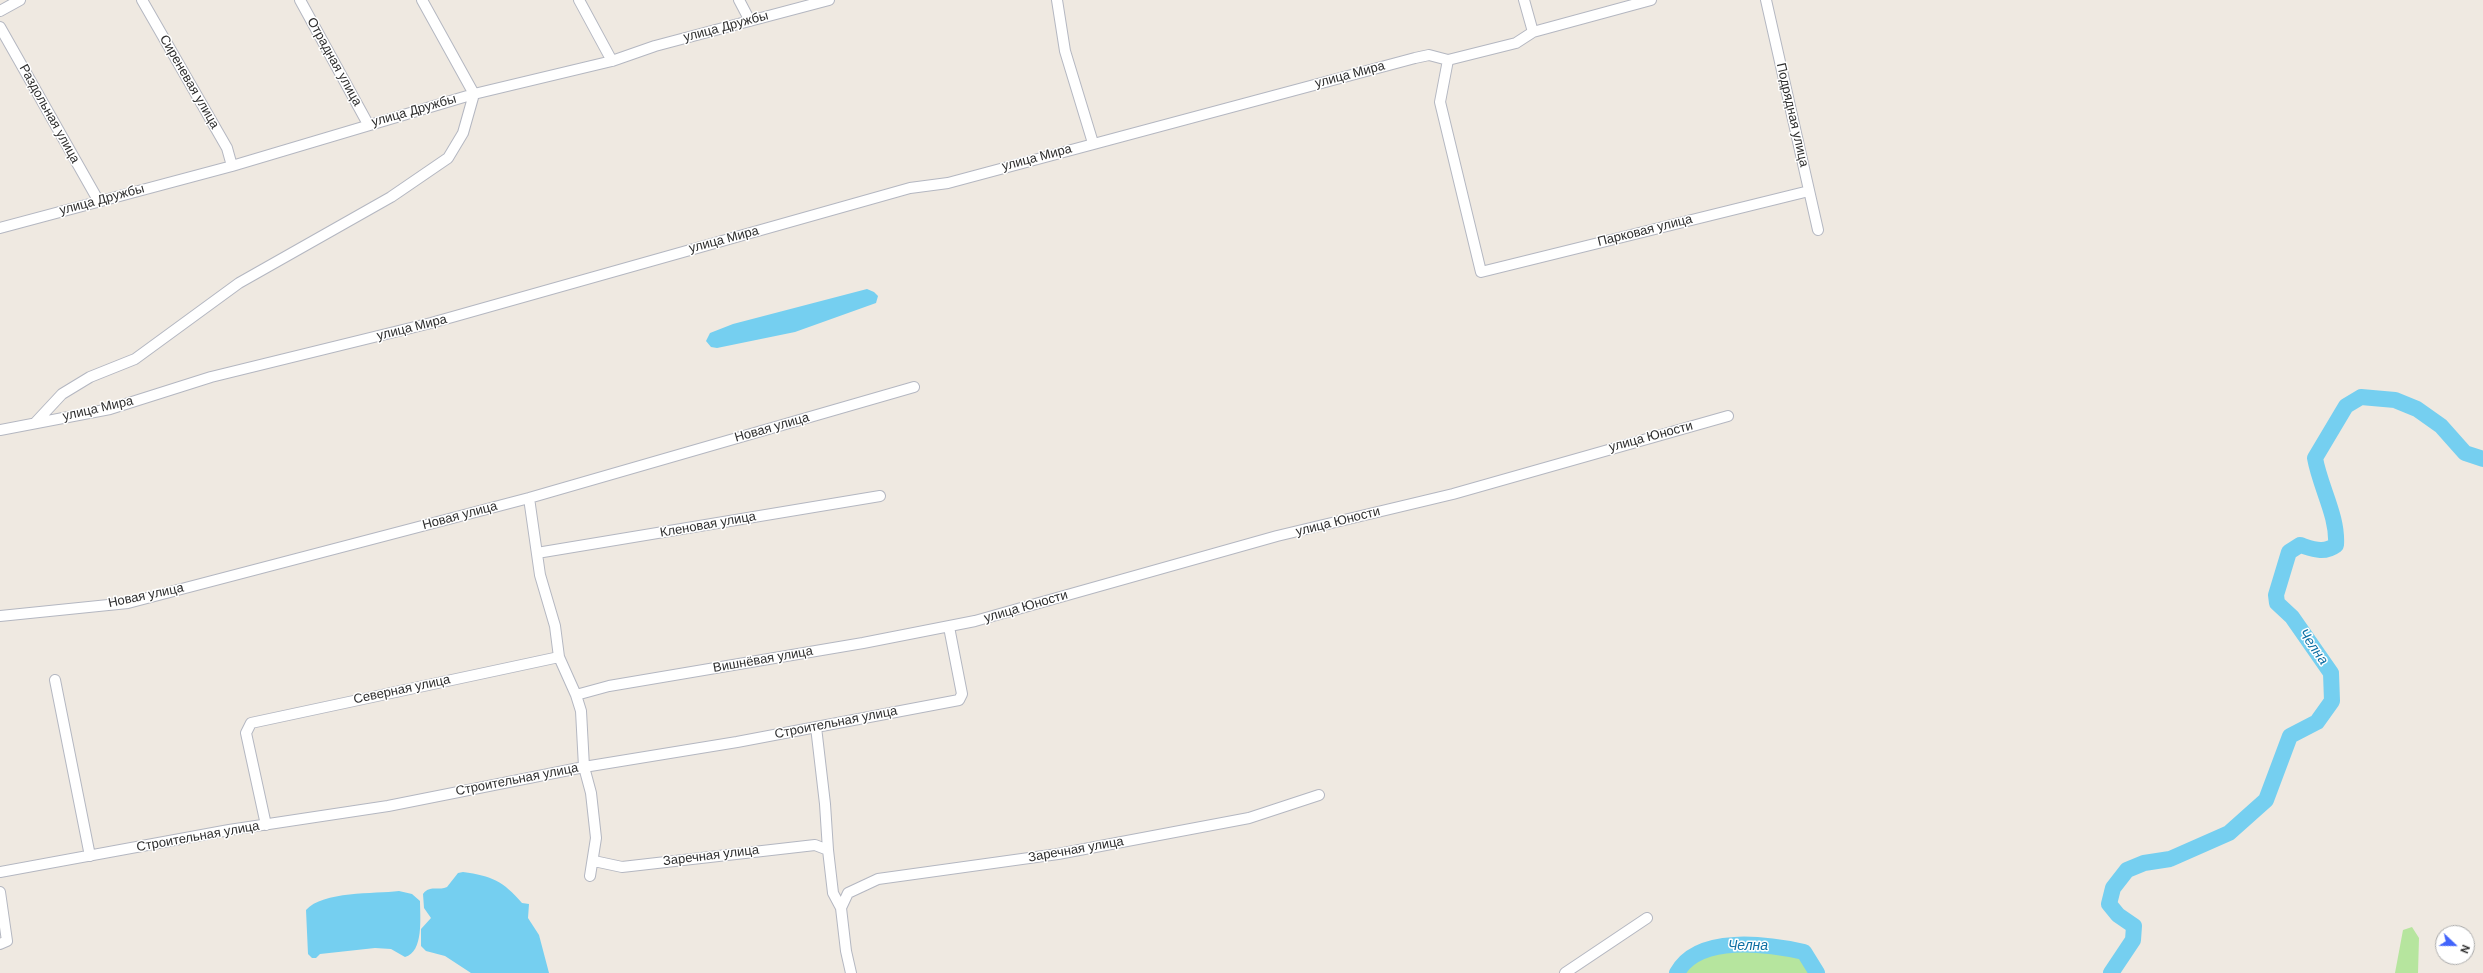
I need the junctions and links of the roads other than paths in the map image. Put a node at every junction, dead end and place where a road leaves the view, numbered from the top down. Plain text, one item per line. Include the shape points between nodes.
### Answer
1 (20, 0) edge
2 (142, 0) edge
3 (300, 0) edge
4 (422, 0) edge
5 (579, 0) edge
6 (739, 0) edge
7 (829, 0) edge
8 (1057, 0) edge
9 (1524, 0) edge
10 (1651, 0) edge
11 (1766, 0) edge
12 (0, 11) edge
13 (750, 21) junction
14 (0, 27) edge
15 (1533, 32) junction
16 (1448, 60) junction
17 (612, 61) junction
18 (474, 94) junction
19 (368, 124) junction
20 (1093, 143) junction
21 (232, 166) junction
22 (1809, 191) junction
23 (98, 200) junction
24 (0, 228) edge
25 (1818, 230) dead end
26 (914, 387) dead end
27 (1728, 416) dead end
28 (35, 423) junction
29 (0, 430) edge
30 (880, 496) dead end
31 (529, 498) junction
32 (537, 553) junction
33 (0, 616) edge
34 (949, 627) junction
35 (559, 657) junction
36 (55, 680) dead end
37 (576, 695) junction
38 (816, 727) junction
39 (584, 767) junction
40 (1319, 795) dead end
41 (266, 825) junction
42 (828, 850) junction
43 (90, 856) junction
44 (594, 861) junction
45 (0, 872) edge
46 (590, 876) dead end
47 (0, 892) edge
48 (841, 908) junction
49 (1647, 918) dead end
50 (0, 944) edge
51 (851, 973) edge
52 (1565, 973) edge

1 - 12 street
2 - 21 street, Сиреневая улица via 227,148
3 - 19 street, Отрадная улица
4 - 18 street
5 - 17 street
6 - 13 street
7 - 13 street, улица Дружбы
8 - 20 street via 1066,51
9 - 15 street
10 - 15 street
11 - 22 street, Подрядная улица
13 - 17 street, улица Дружбы via 655,46
14 - 23 street, Раздольная улица
15 - 16 street via 1516,43
16 - 20 street, улица Мира via 1429,55 1415,58
16 - 22 street, Парковая улица via 1440,102 1482,272
17 - 18 street, улица Дружбы
18 - 19 street, улица Дружбы
18 - 28 street via 463,133 448,158 392,197 239,283 135,358 90,377 62,394
19 - 21 street, улица Дружбы
20 - 28 street, улица Мира via 948,183 895,193 431,323 210,377 110,409
21 - 23 street, улица Дружбы
22 - 25 street, Подрядная улица
23 - 24 street, улица Дружбы
26 - 31 street, Новая улица
27 - 34 street, улица Юности via 1453,494 1278,536
28 - 29 street, улица Мира
30 - 32 street, Кленовая улица
31 - 32 street
31 - 33 street, Новая улица via 128,603
32 - 35 street
34 - 37 street, Вишнёвая улица via 609,686
34 - 38 street, Строительная улица via 961,698
35 - 37 street
35 - 41 street, Северная улица via 251,723 246,733
36 - 43 street
37 - 39 street via 581,711
38 - 39 street, Строительная улица
38 - 42 street via 826,804
39 - 41 street, Строительная улица via 388,806
39 - 44 street via 592,793 596,838
40 - 48 street, Заречная улица via 1242,820 1058,854 878,879 848,893
41 - 43 street, Строительная улица
42 - 44 street, Заречная улица via 815,845 622,867
42 - 48 street via 833,894
43 - 45 street, Строительная улица
44 - 46 street
47 - 50 street via 7,941
48 - 51 street
49 - 52 street

